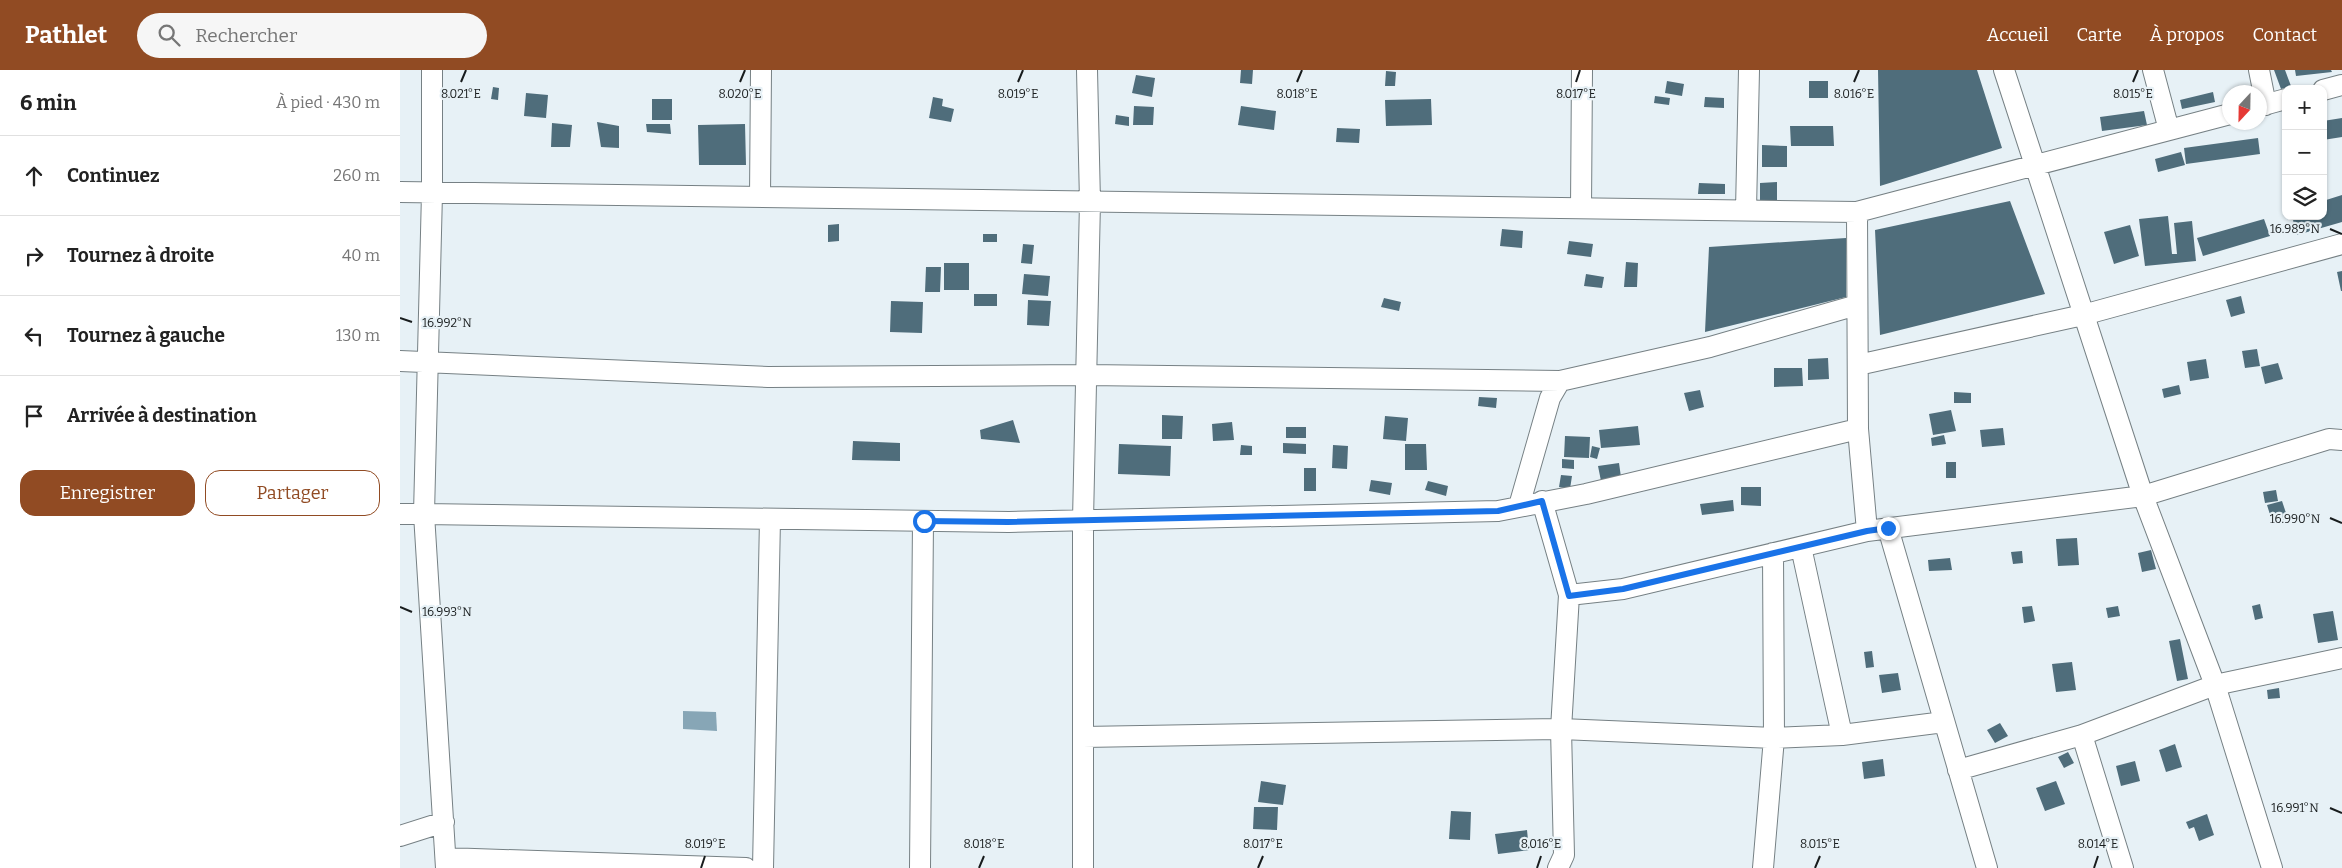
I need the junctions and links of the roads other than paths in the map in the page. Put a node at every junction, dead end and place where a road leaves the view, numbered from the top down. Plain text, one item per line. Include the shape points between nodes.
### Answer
1 (432, 70) edge
2 (761, 70) edge
3 (1087, 70) edge
4 (1582, 70) edge
5 (1749, 70) edge
6 (2004, 70) edge
7 (2152, 70) edge
8 (2259, 70) edge
9 (2261, 85) edge
10 (2342, 85) edge
11 (2327, 89) edge
12 (2282, 100) edge
13 (2267, 105) edge
14 (2222, 116) edge
15 (2169, 130) junction
16 (2034, 166) junction
17 (400, 192) edge
18 (432, 193) junction
19 (760, 197) junction
20 (1090, 202) junction
21 (1581, 208) junction
22 (1746, 210) junction
23 (1857, 212) junction
24 (2342, 244) edge
25 (1857, 305) junction
26 (2083, 315) junction
27 (400, 361) edge
28 (428, 361) junction
29 (1858, 365) junction
30 (1086, 375) junction
31 (1560, 381) junction
32 (1858, 429) junction
33 (2342, 440) edge
34 (2143, 496) junction
35 (1542, 501) junction
36 (1519, 506) junction
37 (400, 514) edge
38 (424, 514) junction
39 (770, 519) junction
40 (1083, 520) junction
41 (924, 521) junction
42 (1888, 528) junction
43 (1867, 531) junction
44 (1801, 547) junction
45 (1774, 553) junction
46 (1569, 596) junction
47 (2342, 658) edge
48 (2215, 685) junction
49 (1944, 722) junction
50 (1561, 730) junction
51 (1842, 735) junction
52 (2082, 735) junction
53 (1083, 737) junction
54 (1774, 738) junction
55 (1958, 770) junction
56 (444, 822) junction
57 (400, 836) edge
58 (446, 863) edge
59 (746, 868) edge
60 (764, 868) edge
61 (920, 868) edge
62 (1083, 868) edge
63 (1558, 868) edge
64 (1763, 868) edge
65 (1987, 868) edge
66 (2123, 868) edge
67 (2272, 868) edge

1 - 18 street
2 - 19 street
3 - 20 street
4 - 21 street
5 - 22 street
6 - 16 street
7 - 15 street
8 - 9 street
10 - 11 street
12 - 13 street
14 - 15 street
15 - 16 street
16 - 23 street
16 - 26 street
17 - 18 street
18 - 19 street
18 - 28 street
19 - 20 street
20 - 21 street
20 - 30 street
21 - 22 street
22 - 23 street
23 - 25 street
24 - 26 street
25 - 29 street
25 - 31 street via 1710,347
26 - 29 street
26 - 34 street
27 - 28 street
28 - 30 street via 768,377
28 - 38 street
29 - 32 street
30 - 31 street
30 - 40 street
31 - 36 street via 1550,398
32 - 35 street via 1586,494
32 - 43 street
33 - 34 street via 2329,439
34 - 42 street
34 - 48 street
35 - 36 street
35 - 46 street
36 - 40 street via 1498,511
37 - 38 street
38 - 39 street
38 - 56 street
39 - 41 street
39 - 60 street
40 - 41 street
40 - 53 street
41 - 61 street
42 - 43 street
42 - 49 street
43 - 44 street
44 - 45 street
44 - 51 street
45 - 46 street via 1623,589
45 - 54 street
46 - 50 street
47 - 48 street
48 - 52 street
48 - 67 street
49 - 51 street
49 - 55 street
50 - 53 street
50 - 54 street
50 - 63 street via 1564,856
51 - 54 street
52 - 55 street
52 - 66 street
53 - 62 street
54 - 64 street
55 - 65 street
56 - 57 street
56 - 58 street
58 - 59 street

